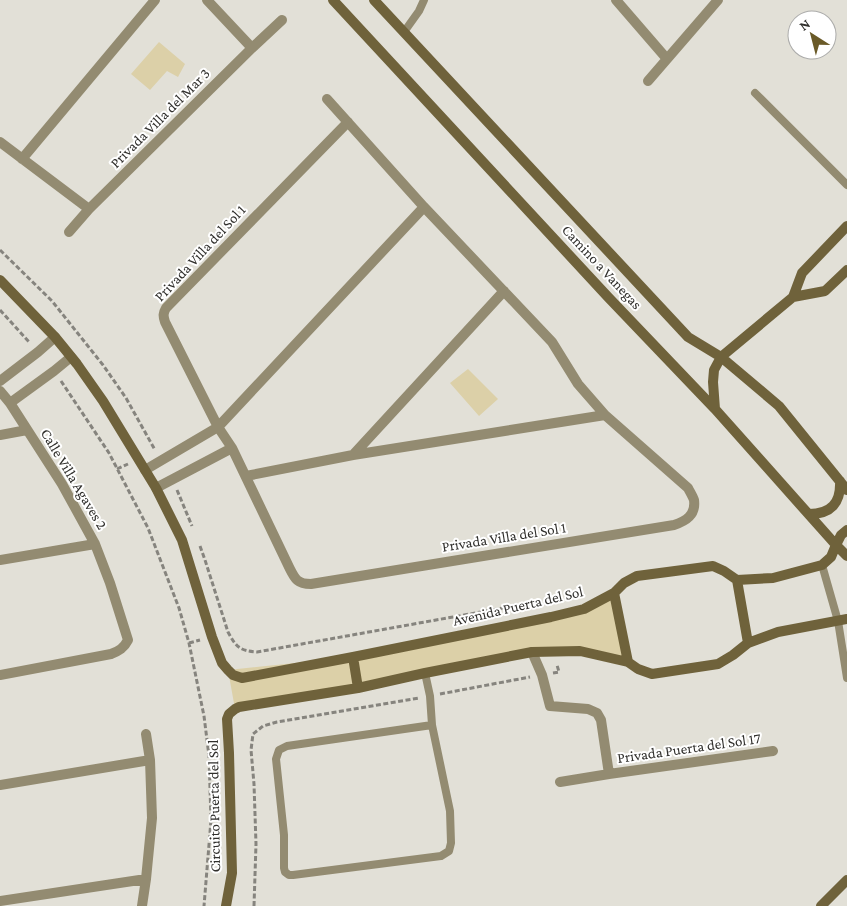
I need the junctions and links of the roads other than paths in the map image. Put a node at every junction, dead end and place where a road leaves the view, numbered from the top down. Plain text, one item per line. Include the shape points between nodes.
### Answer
1 (155, 0) edge
2 (207, 0) edge
3 (333, 0) edge
4 (374, 0) edge
5 (424, 0) edge
6 (616, 0) edge
7 (718, 0) edge
8 (282, 20) dead end
9 (404, 32) junction
10 (252, 48) junction
11 (667, 59) junction
12 (648, 81) dead end
13 (755, 93) dead end
14 (327, 99) dead end
15 (348, 122) junction
16 (0, 142) edge
17 (22, 159) junction
18 (847, 185) edge
19 (424, 207) junction
20 (89, 209) junction
21 (847, 226) edge
22 (69, 232) dead end
23 (847, 270) edge
24 (0, 280) edge
25 (504, 291) junction
26 (793, 297) junction
27 (55, 337) junction
28 (71, 357) junction
29 (721, 357) junction
30 (0, 381) edge
31 (0, 391) edge
32 (10, 402) junction
33 (715, 409) junction
34 (605, 415) junction
35 (218, 427) junction
36 (27, 430) junction
37 (0, 435) edge
38 (232, 448) junction
39 (352, 455) junction
40 (145, 470) junction
41 (246, 476) junction
42 (840, 481) junction
43 (156, 488) junction
44 (847, 490) edge
45 (809, 514) junction
46 (847, 530) edge
47 (95, 544) junction
48 (836, 545) junction
49 (847, 556) edge
50 (0, 560) edge
51 (822, 565) junction
52 (737, 580) junction
53 (614, 593) junction
54 (843, 620) edge
55 (748, 643) junction
56 (532, 652) junction
57 (353, 657) junction
58 (628, 662) junction
59 (425, 673) junction
60 (0, 675) edge
61 (847, 678) edge
62 (358, 688) junction
63 (432, 725) junction
64 (146, 734) dead end
65 (773, 751) dead end
66 (150, 760) junction
67 (609, 774) junction
68 (560, 782) dead end
69 (0, 785) edge
70 (146, 879) junction
71 (847, 880) edge
72 (0, 901) edge
73 (142, 906) edge
74 (226, 906) edge
75 (821, 906) edge

1 - 17 street
2 - 10 street
3 - 33 street, Camino a Vanegas
4 - 9 street, Camino a Vanegas
5 - 9 lane
6 - 11 street
7 - 11 street
8 - 10 street, Privada Villa del Mar 3
9 - 29 street, Camino a Vanegas via 688,337
10 - 20 street, Privada Villa del Mar 3
11 - 12 street
13 - 18 lane
14 - 15 street, Privada Villa del Sol 1
15 - 19 street, Privada Villa del Sol 1
15 - 35 street, Privada Villa del Sol 1 via 164,312 164,322
16 - 17 street
17 - 20 street
19 - 25 street, Privada Villa del Sol 1
19 - 35 street
20 - 22 street, Privada Villa del Mar 3
21 - 26 street via 802,272
23 - 26 street via 825,291
24 - 27 street
25 - 34 street, Privada Villa del Sol 1 via 552,342 578,384
25 - 39 street
26 - 29 street
27 - 28 street
27 - 30 street
28 - 32 street
28 - 40 street via 103,401
29 - 33 street via 714,370
29 - 42 street, Camino a Vanegas via 779,406
31 - 32 street, Calle Villa Agaves 2
32 - 36 street, Calle Villa Agaves 2
33 - 45 street, Camino a Vanegas
34 - 39 street
34 - 41 street, Privada Villa del Sol 1 via 688,488 694,500 692,513 685,521 305,584 293,575
35 - 38 street, Privada Villa del Sol 1
35 - 40 street
36 - 37 street, Calle Villa Agaves 2
36 - 47 street, Calle Villa Agaves 2
38 - 41 street, Privada Villa del Sol 1
38 - 43 street
39 - 41 street
40 - 43 street
42 - 44 street, Camino a Vanegas
42 - 45 street via 834,506 818,514
43 - 57 street, Avenida Puerta del Sol via 182,540 212,637 228,670 242,678
45 - 48 street, Camino a Vanegas
46 - 48 street
47 - 50 street, Calle Villa Agaves 2
47 - 60 street, Calle Villa Agaves 2 via 126,631 128,640 125,646 111,654
48 - 49 street, Camino a Vanegas
48 - 51 street via 831,557
51 - 52 street via 773,578
51 - 54 lane
52 - 53 street, Avenida Puerta del Sol via 713,566 637,576
52 - 55 street
53 - 57 street, Avenida Puerta del Sol via 584,609 552,617
53 - 58 street
54 - 55 street via 778,632
54 - 61 lane
55 - 58 street via 718,664 652,674
56 - 58 street via 580,651
56 - 59 street
56 - 67 street, Privada Puerta del Sol 17 via 550,706 588,709 597,713 601,720
57 - 62 street
59 - 62 street
59 - 63 lane
62 - 74 street, Circuito Puerta del Sol via 245,705 229,714 226,719 232,873
63 - 63 lane via 287,746 279,750 276,759 285,872 293,875 421,859 441,856 449,851 450,810
64 - 66 street
65 - 67 street, Privada Puerta del Sol 17
66 - 69 street
66 - 70 street via 152,818
67 - 68 street, Privada Puerta del Sol 17
70 - 72 street
70 - 73 street
71 - 75 street

